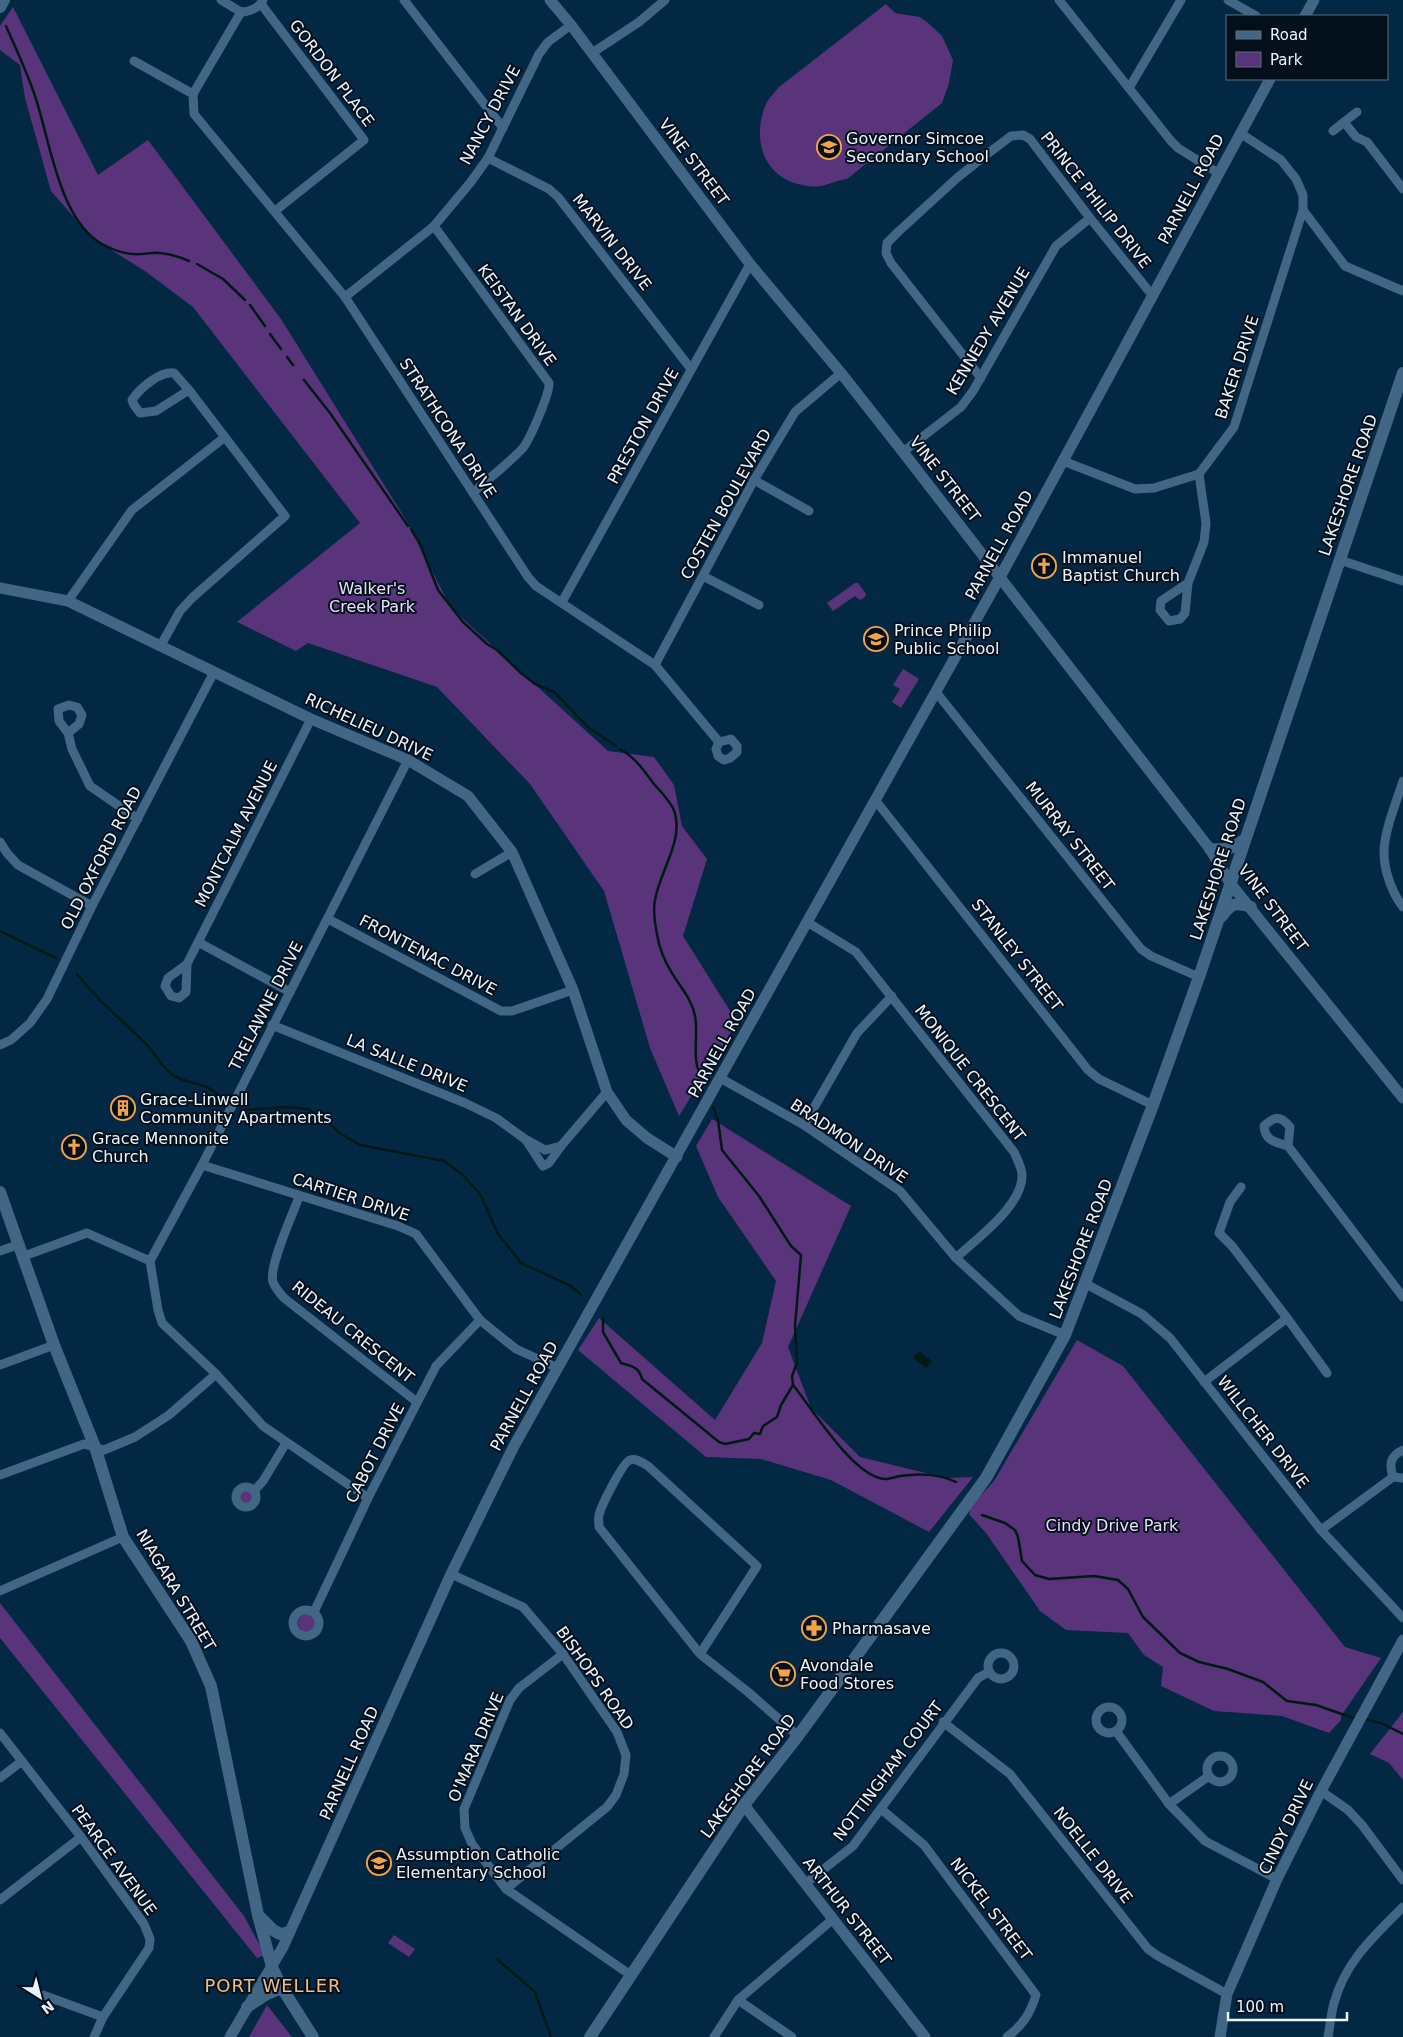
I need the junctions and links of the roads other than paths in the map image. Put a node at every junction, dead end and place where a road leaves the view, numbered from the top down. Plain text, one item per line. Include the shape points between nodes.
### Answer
1 (4, 0) edge
2 (221, 0) edge
3 (405, 0) edge
4 (550, 0) edge
5 (666, 0) edge
6 (1059, 0) edge
7 (1181, 0) edge
8 (1228, 0) edge
9 (1314, 0) edge
10 (262, 2) edge
11 (0, 7) edge
12 (241, 12) junction
13 (1254, 15) edge
14 (1305, 15) edge
15 (571, 25) junction
16 (592, 53) junction
17 (134, 61) dead end
18 (1269, 80) edge
19 (1129, 88) junction
20 (193, 94) junction
21 (1356, 112) dead end
22 (1344, 122) junction
23 (503, 128) junction
24 (1333, 130) dead end
25 (1240, 132) junction
26 (488, 158) junction
27 (1218, 173) junction
28 (1403, 188) edge
29 (1303, 210) junction
30 (275, 212) junction
31 (1090, 218) junction
32 (434, 226) junction
33 (750, 264) junction
34 (1403, 291) edge
35 (1152, 295) junction
36 (345, 298) junction
37 (691, 370) junction
38 (841, 373) junction
39 (1403, 373) edge
40 (980, 378) junction
41 (189, 390) junction
42 (225, 437) junction
43 (904, 452) junction
44 (1063, 461) junction
45 (1199, 474) junction
46 (754, 480) junction
47 (474, 493) junction
48 (809, 511) dead end
49 (1340, 560) junction
50 (703, 576) junction
51 (1000, 577) junction
52 (1403, 581) edge
53 (1188, 583) dead end
54 (0, 588) edge
55 (68, 601) junction
56 (562, 602) junction
57 (759, 605) dead end
58 (161, 645) junction
59 (655, 665) junction
60 (214, 672) junction
61 (936, 692) junction
62 (312, 719) junction
63 (68, 733) dead end
64 (719, 742) dead end
65 (408, 760) junction
66 (1403, 781) edge
67 (876, 801) junction
68 (138, 819) junction
69 (1244, 840) junction
70 (0, 842) edge
71 (1210, 849) junction
72 (512, 852) junction
73 (475, 874) dead end
74 (1230, 882) junction
75 (92, 906) junction
76 (1403, 907) edge
77 (1251, 908) junction
78 (328, 919) junction
79 (1218, 920) junction
80 (807, 922) junction
81 (198, 942) junction
82 (187, 964) dead end
83 (1199, 977) junction
84 (573, 990) junction
85 (290, 992) junction
86 (892, 996) junction
87 (272, 1025) junction
88 (0, 1045) edge
89 (720, 1078) junction
90 (607, 1092) junction
91 (1403, 1098) edge
92 (1153, 1105) junction
93 (804, 1125) junction
94 (525, 1139) junction
95 (561, 1146) junction
96 (1288, 1146) dead end
97 (677, 1157) junction
98 (202, 1165) junction
99 (1241, 1187) dead end
100 (0, 1192) edge
101 (299, 1196) junction
102 (22, 1250) junction
103 (0, 1251) edge
104 (956, 1258) junction
105 (150, 1261) junction
106 (1086, 1284) junction
107 (1403, 1297) edge
108 (1287, 1318) junction
109 (480, 1320) junction
110 (1065, 1335) junction
111 (54, 1345) junction
112 (0, 1365) edge
113 (558, 1368) junction
114 (1327, 1373) dead end
115 (216, 1374) junction
116 (1204, 1382) junction
117 (417, 1402) junction
118 (286, 1443) junction
119 (95, 1447) junction
120 (1403, 1450) edge
121 (0, 1475) edge
122 (1393, 1477) junction
123 (1403, 1478) edge
124 (254, 1491) dead end
125 (368, 1498) junction
126 (1321, 1530) junction
127 (123, 1537) junction
128 (451, 1574) junction
129 (0, 1591) edge
130 (314, 1612) dead end
131 (1403, 1618) edge
132 (1403, 1640) edge
133 (563, 1654) junction
134 (700, 1654) junction
135 (989, 1672) dead end
136 (943, 1722) junction
137 (1116, 1731) dead end
138 (0, 1734) edge
139 (798, 1736) junction
140 (22, 1761) junction
141 (1209, 1776) dead end
142 (0, 1778) edge
143 (1321, 1791) junction
144 (1169, 1804) junction
145 (744, 1806) junction
146 (880, 1809) junction
147 (81, 1837) junction
148 (1277, 1879) junction
149 (1403, 1880) edge
150 (806, 1884) junction
151 (506, 1889) junction
152 (0, 1900) edge
153 (1403, 1907) edge
154 (258, 1915) junction
155 (832, 1919) junction
156 (290, 1932) junction
157 (272, 1967) junction
158 (632, 1976) junction
159 (282, 1988) junction
160 (1227, 1994) junction
161 (43, 1995) dead end
162 (738, 2000) junction
163 (247, 2007) junction
164 (103, 2017) junction
165 (94, 2037) edge
166 (230, 2037) edge
167 (312, 2037) edge
168 (590, 2037) edge
169 (714, 2037) edge
170 (792, 2037) edge
171 (926, 2037) edge
172 (1007, 2037) edge
173 (1220, 2037) edge
174 (1328, 2037) edge

1 - 11 main road
2 - 12 street
3 - 23 street
4 - 15 street, VINE STREET
5 - 16 street
6 - 19 street
7 - 19 street
8 - 13 street
9 - 14 street
10 - 12 street via 248,12
10 - 30 street, GORDON PLACE via 364,140
12 - 20 street
15 - 16 street, VINE STREET
15 - 23 street, NANCY DRIVE via 548,42 539,54
16 - 33 street, VINE STREET
17 - 20 street
18 - 25 street, PARNELL ROAD
19 - 27 street via 1178,148
20 - 30 street, STRATHCONA DRIVE via 194,114
21 - 22 street
22 - 24 street
22 - 28 street via 1356,136 1367,142
23 - 26 street, NANCY DRIVE
25 - 27 street, PARNELL ROAD
25 - 29 street via 1280,160 1296,179 1303,195
26 - 32 street, NANCY DRIVE
26 - 37 street, MARVIN DRIVE via 549,189 558,197
27 - 35 street, PARNELL ROAD
29 - 34 street via 1345,266
29 - 45 street, BAKER DRIVE via 1234,427
30 - 36 street, STRATHCONA DRIVE
31 - 35 street, PRINCE PHILIP DRIVE
31 - 40 street, KENNEDY AVENUE via 1056,246
31 - 40 street, PRINCE PHILIP DRIVE via 1030,139 1017,134 957,178 888,243 886,253 891,263
32 - 36 street, NANCY DRIVE
32 - 47 street, KEISTAN DRIVE via 550,388 524,447
33 - 37 street, PRESTON DRIVE
33 - 38 street, VINE STREET
35 - 44 street, PARNELL ROAD
36 - 47 street, STRATHCONA DRIVE
37 - 56 street, PRESTON DRIVE
38 - 43 street, VINE STREET
38 - 46 street, COSTEN BOULEVARD via 795,412
39 - 49 main road, LAKESHORE ROAD
40 - 43 street, KENNEDY AVENUE via 961,407
41 - 41 street via 150,413 140,413 132,400 167,372 174,373
41 - 42 street
42 - 55 street via 132,510
42 - 58 street via 285,516 192,598 180,611
43 - 51 street, VINE STREET
44 - 45 street via 1135,488 1154,488
44 - 51 street, PARNELL ROAD
45 - 53 street via 1206,523 1204,542
46 - 48 street
46 - 50 street, COSTEN BOULEVARD
47 - 56 street, STRATHCONA DRIVE via 528,577 536,586
49 - 52 street
49 - 69 main road, LAKESHORE ROAD
50 - 57 street
50 - 59 street, COSTEN BOULEVARD
51 - 61 street, PARNELL ROAD
51 - 71 street, VINE STREET
54 - 55 street, RICHELIEU DRIVE
55 - 58 street, RICHELIEU DRIVE
56 - 59 street, STRATHCONA DRIVE
58 - 60 street, RICHELIEU DRIVE
59 - 64 street, STRATHCONA DRIVE
60 - 62 street, RICHELIEU DRIVE
60 - 68 street, OLD OXFORD ROAD
61 - 67 street, PARNELL ROAD
61 - 83 street, MURRAY STREET via 1141,949
62 - 65 street, RICHELIEU DRIVE
62 - 81 street, MONTCALM AVENUE
63 - 68 street via 90,786
65 - 72 street, RICHELIEU DRIVE via 468,796
65 - 78 street, TRELAWNE DRIVE
66 - 76 street via 1385,842 1386,867 1394,895
67 - 80 street, PARNELL ROAD
67 - 92 street, STANLEY STREET via 1088,1070 1099,1079
68 - 75 street, OLD OXFORD ROAD
69 - 71 main road via 1225,850
69 - 74 main road, LAKESHORE ROAD
70 - 75 street via 18,865
71 - 74 street, VINE STREET
72 - 73 street
72 - 84 street, RICHELIEU DRIVE
74 - 77 street, VINE STREET
74 - 79 main road, LAKESHORE ROAD
75 - 88 street, OLD OXFORD ROAD via 47,999 30,1022 11,1040
77 - 79 main road via 1238,904 1229,906
77 - 91 street, VINE STREET
78 - 84 street, FRONTENAC DRIVE via 502,1011 512,1011
78 - 85 street, TRELAWNE DRIVE
79 - 83 main road, LAKESHORE ROAD
80 - 86 street, MONIQUE CRESCENT via 856,952
80 - 89 street, PARNELL ROAD
81 - 82 street, MONTCALM AVENUE
81 - 85 street
83 - 92 main road, LAKESHORE ROAD
84 - 90 street, RICHELIEU DRIVE
85 - 87 street, TRELAWNE DRIVE
86 - 93 street via 857,1033
86 - 104 street, MONIQUE CRESCENT via 1014,1152 1020,1166 1022,1176 1007,1211
87 - 94 street, LA SALLE DRIVE via 465,1103 496,1118
87 - 98 street, TRELAWNE DRIVE
89 - 93 street, BRADMON DRIVE
89 - 97 street, PARNELL ROAD
90 - 95 street, LA SALLE DRIVE
90 - 97 street, RICHELIEU DRIVE via 626,1120
92 - 106 main road, LAKESHORE ROAD
93 - 104 street, BRADMON DRIVE via 900,1191
94 - 95 street, LA SALLE DRIVE via 545,1150
94 - 95 street, LA SALLE DRIVE via 543,1166
96 - 107 street
97 - 113 street, PARNELL ROAD
98 - 101 street, CARTIER DRIVE
98 - 105 street, TRELAWNE DRIVE
99 - 108 street via 1230,1202 1219,1233
100 - 102 main road, NIAGARA STREET
101 - 109 street, CARTIER DRIVE via 416,1234
101 - 117 street, RIDEAU CRESCENT via 272,1267 276,1288 284,1298
102 - 103 street
102 - 105 street via 87,1233
102 - 111 main road, NIAGARA STREET
104 - 110 street, BRADMON DRIVE via 1019,1316
105 - 115 street via 162,1323
106 - 110 main road, LAKESHORE ROAD
106 - 116 street, WILLCHER DRIVE via 1142,1314 1170,1338
108 - 114 street
108 - 116 street
109 - 113 street, CARTIER DRIVE via 516,1348
109 - 117 street, CABOT DRIVE via 436,1366
110 - 139 main road, LAKESHORE ROAD via 986,1478
111 - 112 street
111 - 119 main road, NIAGARA STREET
113 - 128 street, PARNELL ROAD via 514,1446
115 - 118 street via 254,1419
115 - 119 street via 168,1415 135,1437 104,1450
116 - 126 street, WILLCHER DRIVE
117 - 125 street, CABOT DRIVE
118 - 124 street
118 - 125 street
119 - 121 street via 84,1444
119 - 127 main road, NIAGARA STREET
120 - 122 street via 1391,1459
122 - 123 street
122 - 126 street
125 - 130 street, CABOT DRIVE
126 - 131 street, WILLCHER DRIVE
127 - 129 street
127 - 154 main road, NIAGARA STREET via 191,1641 211,1686
128 - 133 street, BISHOPS ROAD via 523,1607
128 - 156 street, PARNELL ROAD
132 - 143 street, CINDY DRIVE
133 - 151 street, O'MARA DRIVE via 519,1688 510,1700 464,1809 465,1828 472,1844
133 - 151 street, BISHOPS ROAD via 618,1732 626,1755 624,1774 616,1795 607,1807
134 - 134 street via 757,1566 648,1466 636,1459 630,1460 624,1464 598,1516 599,1527
134 - 139 street
135 - 136 street, NOTTINGHAM COURT via 978,1678
136 - 146 street, NOTTINGHAM COURT
136 - 160 street, NOELLE DRIVE via 1010,1774 1148,1948
137 - 144 street
138 - 140 street, PEARCE AVENUE
139 - 145 main road, LAKESHORE ROAD
140 - 142 street
140 - 147 street, PEARCE AVENUE
141 - 144 street
143 - 148 street, CINDY DRIVE
143 - 149 street via 1348,1810 1362,1825
144 - 148 street via 1205,1841
145 - 150 street, ARTHUR STREET
145 - 158 main road, LAKESHORE ROAD
146 - 150 street, NOTTINGHAM COURT via 852,1846
146 - 172 street, NICKEL STREET via 924,1845 1036,1995 1020,2028
147 - 152 street
147 - 164 street, PEARCE AVENUE via 144,1924 150,1940 149,1948
148 - 160 street, CINDY DRIVE
150 - 155 street, ARTHUR STREET
151 - 158 street, O'MARA DRIVE
153 - 174 street via 1366,1943 1351,1964 1334,2003
154 - 156 main road via 272,1930 280,1934
154 - 157 main road, NIAGARA STREET
155 - 162 street
155 - 171 street, ARTHUR STREET
156 - 157 street, PARNELL ROAD
157 - 159 main road, NIAGARA STREET
157 - 163 street, PARNELL ROAD
158 - 168 main road, LAKESHORE ROAD
159 - 163 main road
159 - 167 main road, NIAGARA STREET
160 - 173 street, CINDY DRIVE
161 - 164 street
162 - 169 street
162 - 170 street
163 - 166 street, PARNELL ROAD
164 - 165 street, PEARCE AVENUE

